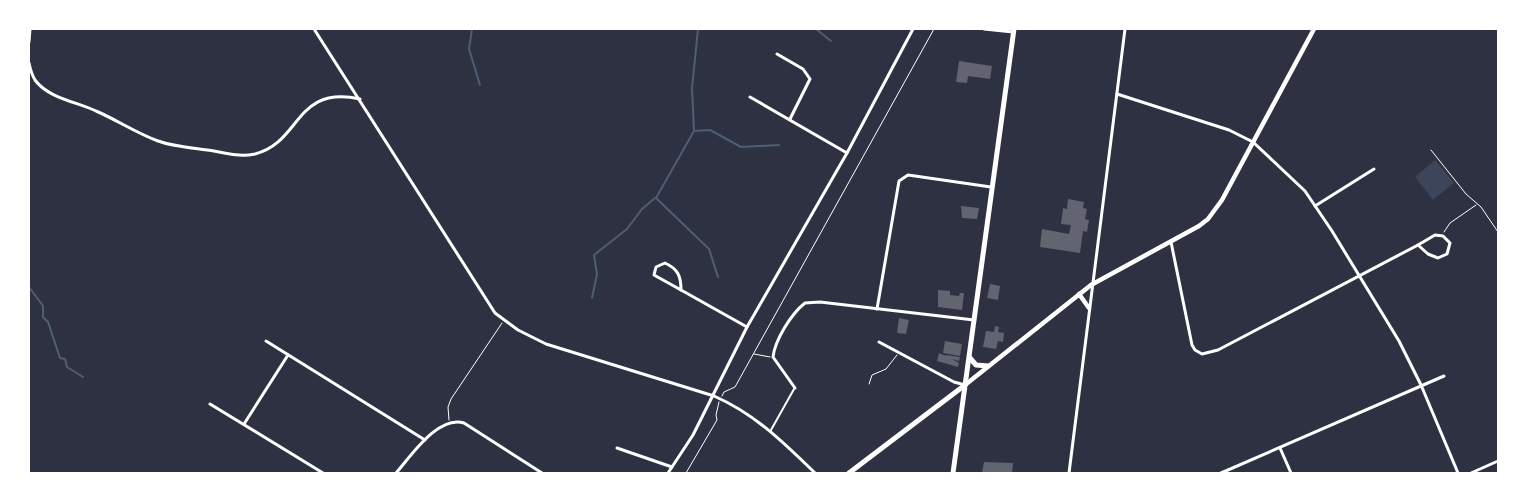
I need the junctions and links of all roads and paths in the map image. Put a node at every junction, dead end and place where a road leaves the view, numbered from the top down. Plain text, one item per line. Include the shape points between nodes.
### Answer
1 (30, 29) edge
2 (314, 29) edge
3 (913, 29) edge
4 (934, 29) edge
5 (984, 29) edge
6 (1125, 29) edge
7 (1314, 29) edge
8 (1014, 30) edge
9 (29, 42) edge
10 (777, 54) dead end
11 (29, 62) edge
12 (1117, 94) junction
13 (750, 97) dead end
14 (360, 99) junction
15 (790, 120) junction
16 (1253, 142) junction
17 (1431, 150) dead end
18 (847, 153) junction
19 (1374, 169) dead end
20 (991, 187) junction
21 (1477, 204) junction
22 (1315, 206) junction
23 (1498, 232) edge
24 (1443, 236) junction
25 (1171, 242) junction
26 (1418, 245) junction
27 (1358, 277) junction
28 (1091, 285) junction
29 (681, 290) junction
30 (1079, 294) junction
31 (1089, 308) junction
32 (877, 309) junction
33 (504, 320) junction
34 (975, 320) junction
35 (747, 327) junction
36 (266, 341) dead end
37 (879, 342) dead end
38 (899, 353) junction
39 (753, 354) junction
40 (288, 355) junction
41 (969, 356) junction
42 (773, 357) junction
43 (988, 366) junction
44 (1444, 376) dead end
45 (869, 384) dead end
46 (966, 385) junction
47 (1421, 385) junction
48 (795, 388) joint
49 (723, 394) dead end
50 (714, 396) junction
51 (210, 404) dead end
52 (717, 405) dead end
53 (449, 421) junction
54 (244, 424) junction
55 (771, 430) junction
56 (425, 440) junction
57 (617, 448) dead end
58 (1280, 448) junction
59 (1498, 461) edge
60 (672, 467) junction
61 (323, 473) edge
62 (396, 473) edge
63 (542, 473) edge
64 (668, 473) edge
65 (686, 473) edge
66 (814, 473) edge
67 (849, 473) edge
68 (953, 473) edge
69 (1069, 473) edge
70 (1221, 473) edge
71 (1291, 473) edge
72 (1458, 473) edge
73 (1471, 473) edge

1 - 9 street
2 - 14 street
3 - 18 street
4 - 39 path
5 - 8 street
6 - 12 street
7 - 16 street
8 - 20 main road
10 - 15 street via 803,69 810,79
11 - 14 street via 35,81 57,96 158,141 241,156 256,154 269,147 318,100 338,96
12 - 16 street via 1229,130
12 - 28 street
13 - 15 street
14 - 33 street via 487,303
15 - 18 street
16 - 22 street via 1305,191
16 - 25 street via 1212,214 1199,226
17 - 21 path
18 - 35 street
19 - 22 street
20 - 32 street via 908,176 899,181
20 - 34 main road
21 - 23 path
21 - 24 path via 1450,222
22 - 27 street
24 - 26 street via 1435,235
24 - 26 street via 1450,247 1447,254 1440,257 1431,256
25 - 27 street via 1192,345 1202,354 1218,350
25 - 28 street
26 - 27 street
27 - 47 street via 1399,341
28 - 30 street
28 - 31 street
29 - 29 street via 681,278 674,267 665,263 656,267 654,275
29 - 35 street
30 - 31 street
30 - 43 street
31 - 69 street
32 - 34 street
32 - 42 street via 804,303 779,340
33 - 50 street via 546,344
33 - 53 path via 451,400
34 - 41 main road
35 - 50 street
36 - 40 street
37 - 38 street
38 - 45 path via 886,369 872,374
38 - 46 street
39 - 42 path
39 - 49 path via 735,387
40 - 54 street
40 - 56 street
41 - 43 main road via 974,364
41 - 46 main road
42 - 48 street
43 - 46 street
44 - 47 street
46 - 67 main road
46 - 68 main road
47 - 58 street
47 - 72 street
48 - 55 lane
50 - 55 street via 750,414
50 - 60 street
51 - 54 street
52 - 65 path via 717,420
53 - 56 street
53 - 63 street via 464,423
54 - 61 street
55 - 66 street
56 - 62 street
57 - 60 street
58 - 70 street
58 - 71 street
59 - 73 street
60 - 64 street

